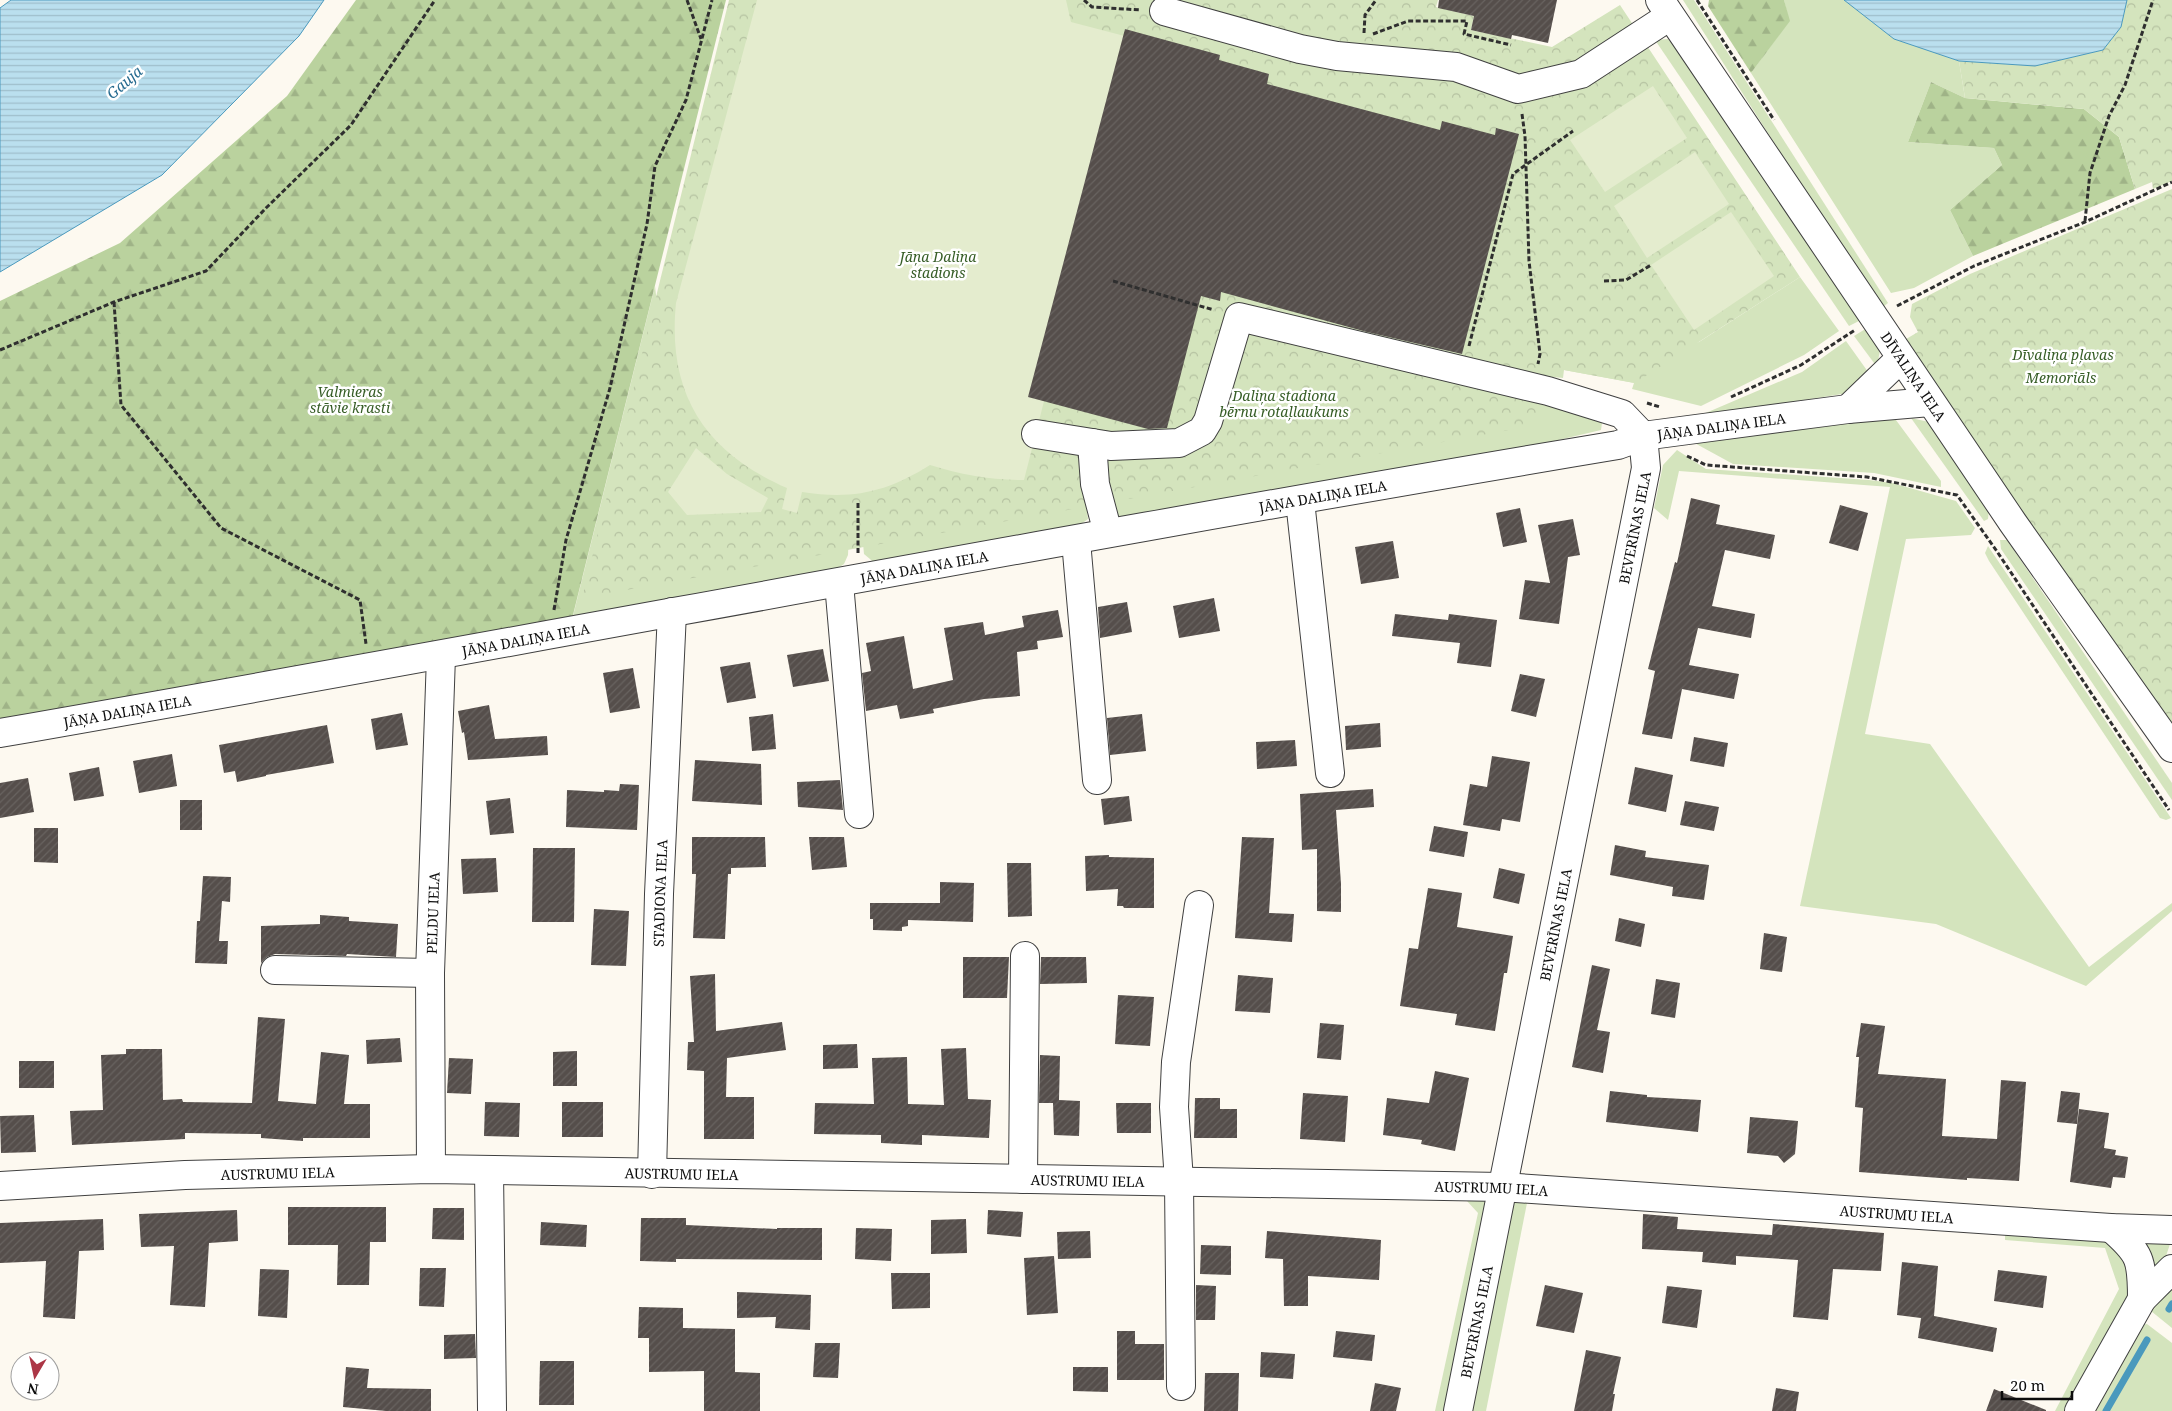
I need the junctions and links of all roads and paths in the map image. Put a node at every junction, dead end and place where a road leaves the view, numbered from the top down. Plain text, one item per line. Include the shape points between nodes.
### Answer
1 (435, 0) edge
2 (687, 0) edge
3 (712, 0) edge
4 (1084, 0) edge
5 (1376, 0) edge
6 (2153, 0) edge
7 (1665, 8) edge
8 (1164, 11) joint
9 (1365, 15) dead end
10 (1370, 36) dead end
11 (701, 40) junction
12 (1511, 45) dead end
13 (1518, 89) junction
14 (1573, 131) dead end
15 (1524, 165) junction
16 (2172, 182) edge
17 (2085, 222) junction
18 (1651, 265) dead end
19 (1113, 281) dead end
20 (1604, 281) dead end
21 (114, 302) junction
22 (1894, 307) dead end
23 (1239, 316) junction
24 (1848, 335) dead end
25 (0, 350) edge
26 (1901, 358) junction
27 (1462, 371) junction
28 (1528, 387) junction
29 (1728, 398) dead end
30 (1929, 399) junction
31 (1848, 409) junction
32 (1036, 434) dead end
33 (1643, 436) junction
34 (1092, 443) junction
35 (1679, 453) dead end
36 (1300, 501) junction
37 (858, 503) dead end
38 (1108, 533) junction
39 (1076, 540) junction
40 (850, 581) junction
41 (672, 612) junction
42 (550, 635) junction
43 (441, 656) junction
44 (369, 669) junction
45 (0, 733) edge
46 (2172, 748) edge
47 (1330, 773) dead end
48 (1097, 780) dead end
49 (2170, 810) dead end
50 (859, 814) dead end
51 (1199, 905) dead end
52 (1025, 956) dead end
53 (275, 970) dead end
54 (430, 973) junction
55 (430, 1169) junction
56 (489, 1171) junction
57 (652, 1174) junction
58 (1023, 1179) junction
59 (1179, 1181) junction
60 (0, 1186) edge
61 (1502, 1187) junction
62 (2111, 1228) junction
63 (2172, 1230) edge
64 (2172, 1269) edge
65 (2142, 1300) junction
66 (1181, 1386) dead end
67 (492, 1409) dead end
68 (1458, 1411) edge
69 (2079, 1411) edge

1 - 21 path via 351,125 206,271
2 - 11 path
3 - 11 path
4 - 8 path via 1092,8
5 - 9 path
6 - 17 path via 2125,84 2108,116 2090,173
7 - 13 street via 1581,74
7 - 26 street, DĪVALIŅA IELA
8 - 13 street via 1336,56 1456,67
10 - 12 path via 1408,21 1467,21 1464,34
11 - 42 path via 686,100 655,166 647,224 610,388 566,540
13 - 15 path via 1525,136
14 - 15 path
15 - 27 path via 1513,174
15 - 28 path via 1529,261 1540,354
16 - 17 path
17 - 22 path via 1974,266
18 - 20 path via 1626,280
19 - 23 path
21 - 25 path
21 - 44 path via 121,405 221,528 360,600
23 - 27 street
23 - 34 street via 1202,431 1180,443 1111,446
24 - 29 path via 1801,365
26 - 30 street, DĪVALIŅA IELA
26 - 31 street
27 - 28 street
28 - 33 street via 1622,414
30 - 31 street, JĀŅA DALIŅA IELA
30 - 46 street, DĪVALIŅA IELA
31 - 33 street, JĀŅA DALIŅA IELA
32 - 34 street
33 - 36 street, JĀŅA DALIŅA IELA via 1618,445
33 - 61 street, BEVERĪNAS IELA via 1646,468
34 - 38 street via 1095,484
35 - 49 path via 1706,465 1867,477 1956,495 2002,558
36 - 38 street, JĀŅA DALIŅA IELA
36 - 47 street
37 - 40 path via 857,548
38 - 39 street, JĀŅA DALIŅA IELA
39 - 40 street, JĀŅA DALIŅA IELA
39 - 48 street
40 - 41 street, JĀŅA DALIŅA IELA
40 - 50 street
41 - 42 street, JĀŅA DALIŅA IELA
41 - 57 street, STADIONA IELA via 659,894
42 - 43 street, JĀŅA DALIŅA IELA
43 - 44 street, JĀŅA DALIŅA IELA
43 - 54 street, PELDU IELA
44 - 45 street, JĀŅA DALIŅA IELA
51 - 59 street via 1176,1062 1174,1107
52 - 58 street
53 - 54 street
54 - 55 street, PELDU IELA
55 - 56 street, AUSTRUMU IELA
55 - 60 street, AUSTRUMU IELA via 185,1175
56 - 57 street, AUSTRUMU IELA
56 - 67 street
57 - 58 street, AUSTRUMU IELA
58 - 59 street, AUSTRUMU IELA
59 - 61 street, AUSTRUMU IELA
59 - 66 street
61 - 62 street, AUSTRUMU IELA
61 - 68 street, BEVERĪNAS IELA
62 - 63 street, AUSTRUMU IELA
62 - 65 street via 2131,1246 2142,1269
64 - 65 street
65 - 69 street

